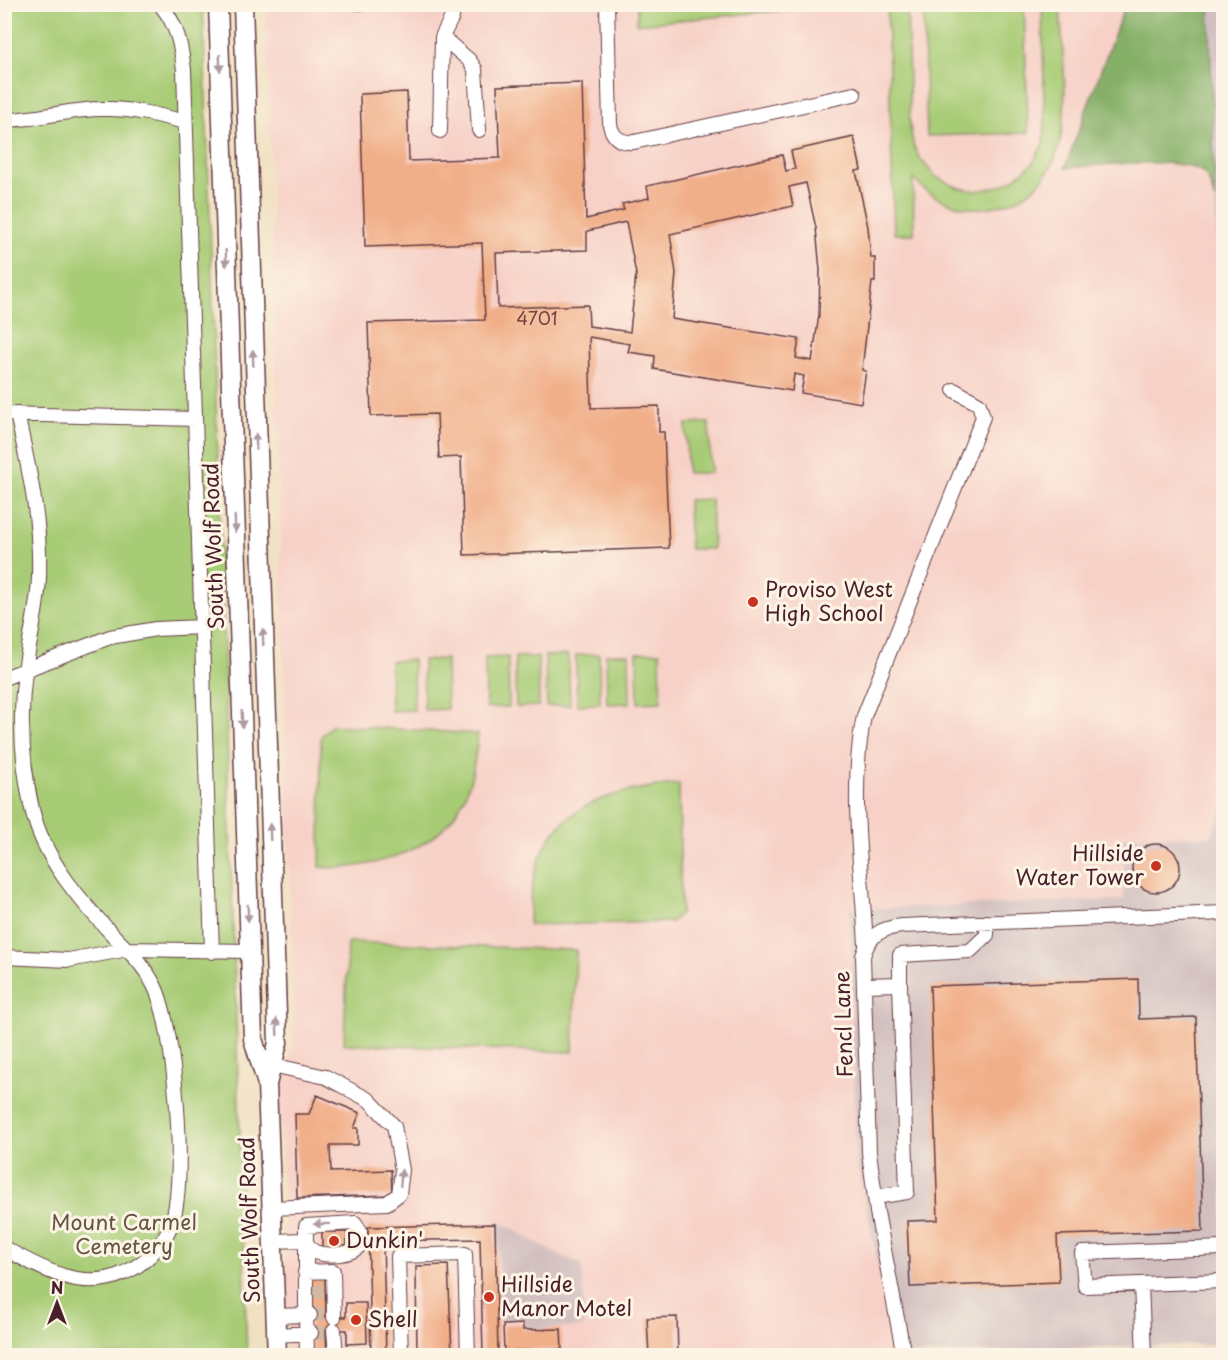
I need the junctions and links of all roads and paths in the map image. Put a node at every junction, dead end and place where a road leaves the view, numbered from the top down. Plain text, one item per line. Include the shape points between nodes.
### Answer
1 (160, 4) edge
2 (218, 4) edge
3 (243, 4) edge
4 (452, 4) edge
5 (608, 4) edge
6 (441, 37) junction
7 (854, 94) dead end
8 (4, 120) edge
9 (185, 122) junction
10 (479, 130) dead end
11 (441, 131) dead end
12 (954, 390) dead end
13 (11, 414) edge
14 (195, 419) junction
15 (201, 627) junction
16 (25, 671) junction
17 (4, 678) edge
18 (1224, 913) edge
19 (987, 922) junction
20 (866, 945) junction
21 (128, 949) junction
22 (250, 951) junction
23 (212, 952) junction
24 (4, 957) edge
25 (900, 984) junction
26 (864, 985) junction
27 (272, 1065) junction
28 (267, 1084) junction
29 (875, 1197) junction
30 (272, 1208) junction
31 (273, 1241) junction
32 (4, 1248) edge
33 (1224, 1248) edge
34 (305, 1272) junction
35 (1224, 1281) edge
36 (1141, 1284) junction
37 (308, 1315) junction
38 (275, 1316) junction
39 (309, 1334) junction
40 (276, 1335) junction
41 (311, 1355) edge
42 (333, 1355) edge
43 (277, 1356) edge
44 (401, 1356) edge
45 (468, 1356) edge
46 (904, 1356) edge
47 (1144, 1356) edge

1 - 9 street via 175,26 181,45
2 -> 22 main road, South Wolf Road
27 -> 3 main road, South Wolf Road via 278,1043
4 - 6 street via 452,17
5 - 7 street via 610,125 622,141 634,142
6 - 10 street via 475,69
6 - 11 street
8 - 9 street via 102,109 142,112
9 - 14 street
12 - 20 street via 979,404 983,417 864,716 858,746
13 - 14 street
13 - 16 street via 31,480 39,556 38,591
14 - 15 street
15 - 16 street via 150,629 110,637
15 - 23 street
16 - 17 street
16 - 21 street via 24,762 41,839 64,877
18 - 19 street, Fencl Lane
19 - 20 street, Fencl Lane via 890,927 879,931
19 - 25 street via 987,935 970,951 900,956
20 - 26 street, Fencl Lane
21 - 23 street
21 - 24 street via 69,960
21 - 32 street via 154,985 170,1035 178,1190 170,1227 158,1248 139,1265 115,1278 102,1280 64,1276
22 - 23 street
22 - 28 main road, South Wolf Road via 253,1039
25 - 26 street
25 - 29 street via 907,1192
26 - 29 street, Fencl Lane via 869,1152
27 - 28 main road, South Wolf Road
30 -> 27 street via 387,1203 399,1194 402,1170 394,1126 369,1100 326,1077
28 - 30 main road, South Wolf Road
29 - 46 street, Fencl Lane
30 - 31 main road, South Wolf Road
31 - 34 street via 305,1240
31 - 38 main road, South Wolf Road
33 - 36 street via 1082,1253 1085,1286
34 - 37 street
34 - 42 street via 333,1271 329,1291
35 - 36 street
36 - 47 street
37 - 38 street
37 - 39 street
38 - 40 main road, South Wolf Road
39 - 40 street
39 - 41 street via 307,1355
40 - 43 main road, South Wolf Road
44 - 45 street via 398,1256 465,1254

